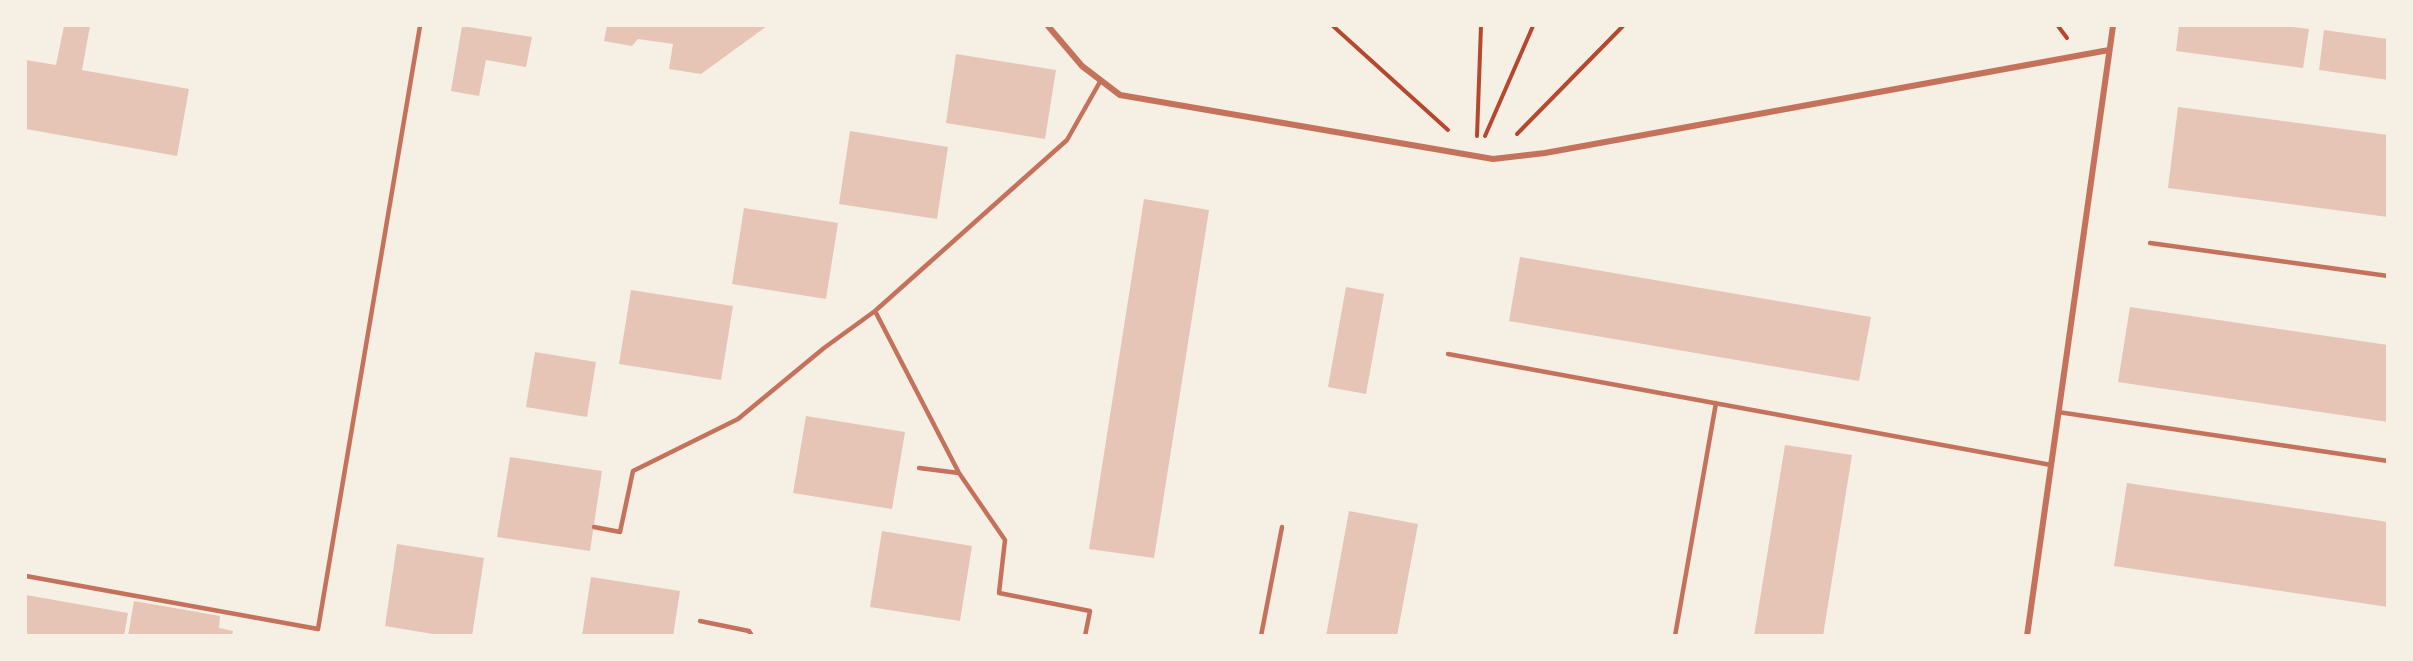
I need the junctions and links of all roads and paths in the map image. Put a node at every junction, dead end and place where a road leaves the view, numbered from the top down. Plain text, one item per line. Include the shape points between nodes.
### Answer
1 (420, 26) edge
2 (1048, 26) edge
3 (1333, 26) edge
4 (1481, 26) edge
5 (1533, 26) edge
6 (1623, 26) edge
7 (2113, 26) edge
8 (2109, 50) junction
9 (1101, 80) junction
10 (1477, 156) junction
11 (1493, 159) junction
12 (2150, 243) dead end
13 (2388, 276) edge
14 (875, 311) junction
15 (1448, 354) dead end
16 (1716, 403) junction
17 (2058, 412) junction
18 (2388, 461) edge
19 (2051, 465) junction
20 (919, 468) dead end
21 (959, 473) junction
22 (594, 527) dead end
23 (1282, 527) dead end
24 (26, 576) edge
25 (700, 621) dead end
26 (752, 636) edge
27 (1085, 636) edge
28 (1261, 636) edge
29 (1675, 636) edge
30 (2027, 636) edge

1 - 24 lane via 318,629
2 - 9 street via 1082,66
3 - 10 path
4 - 10 path
5 - 10 path
6 - 11 path
7 - 8 street
8 - 11 street via 1545,153
8 - 17 street
9 - 10 street via 1120,94
9 - 14 lane via 1067,140
10 - 11 street
12 - 13 lane
14 - 21 lane
14 - 22 lane via 738,419 633,471 620,532
15 - 16 lane
16 - 19 lane
16 - 29 lane
17 - 18 lane
17 - 19 street
19 - 30 street
20 - 21 lane
21 - 27 lane via 1005,540 999,594 1090,612
23 - 28 lane
25 - 26 lane via 749,631

